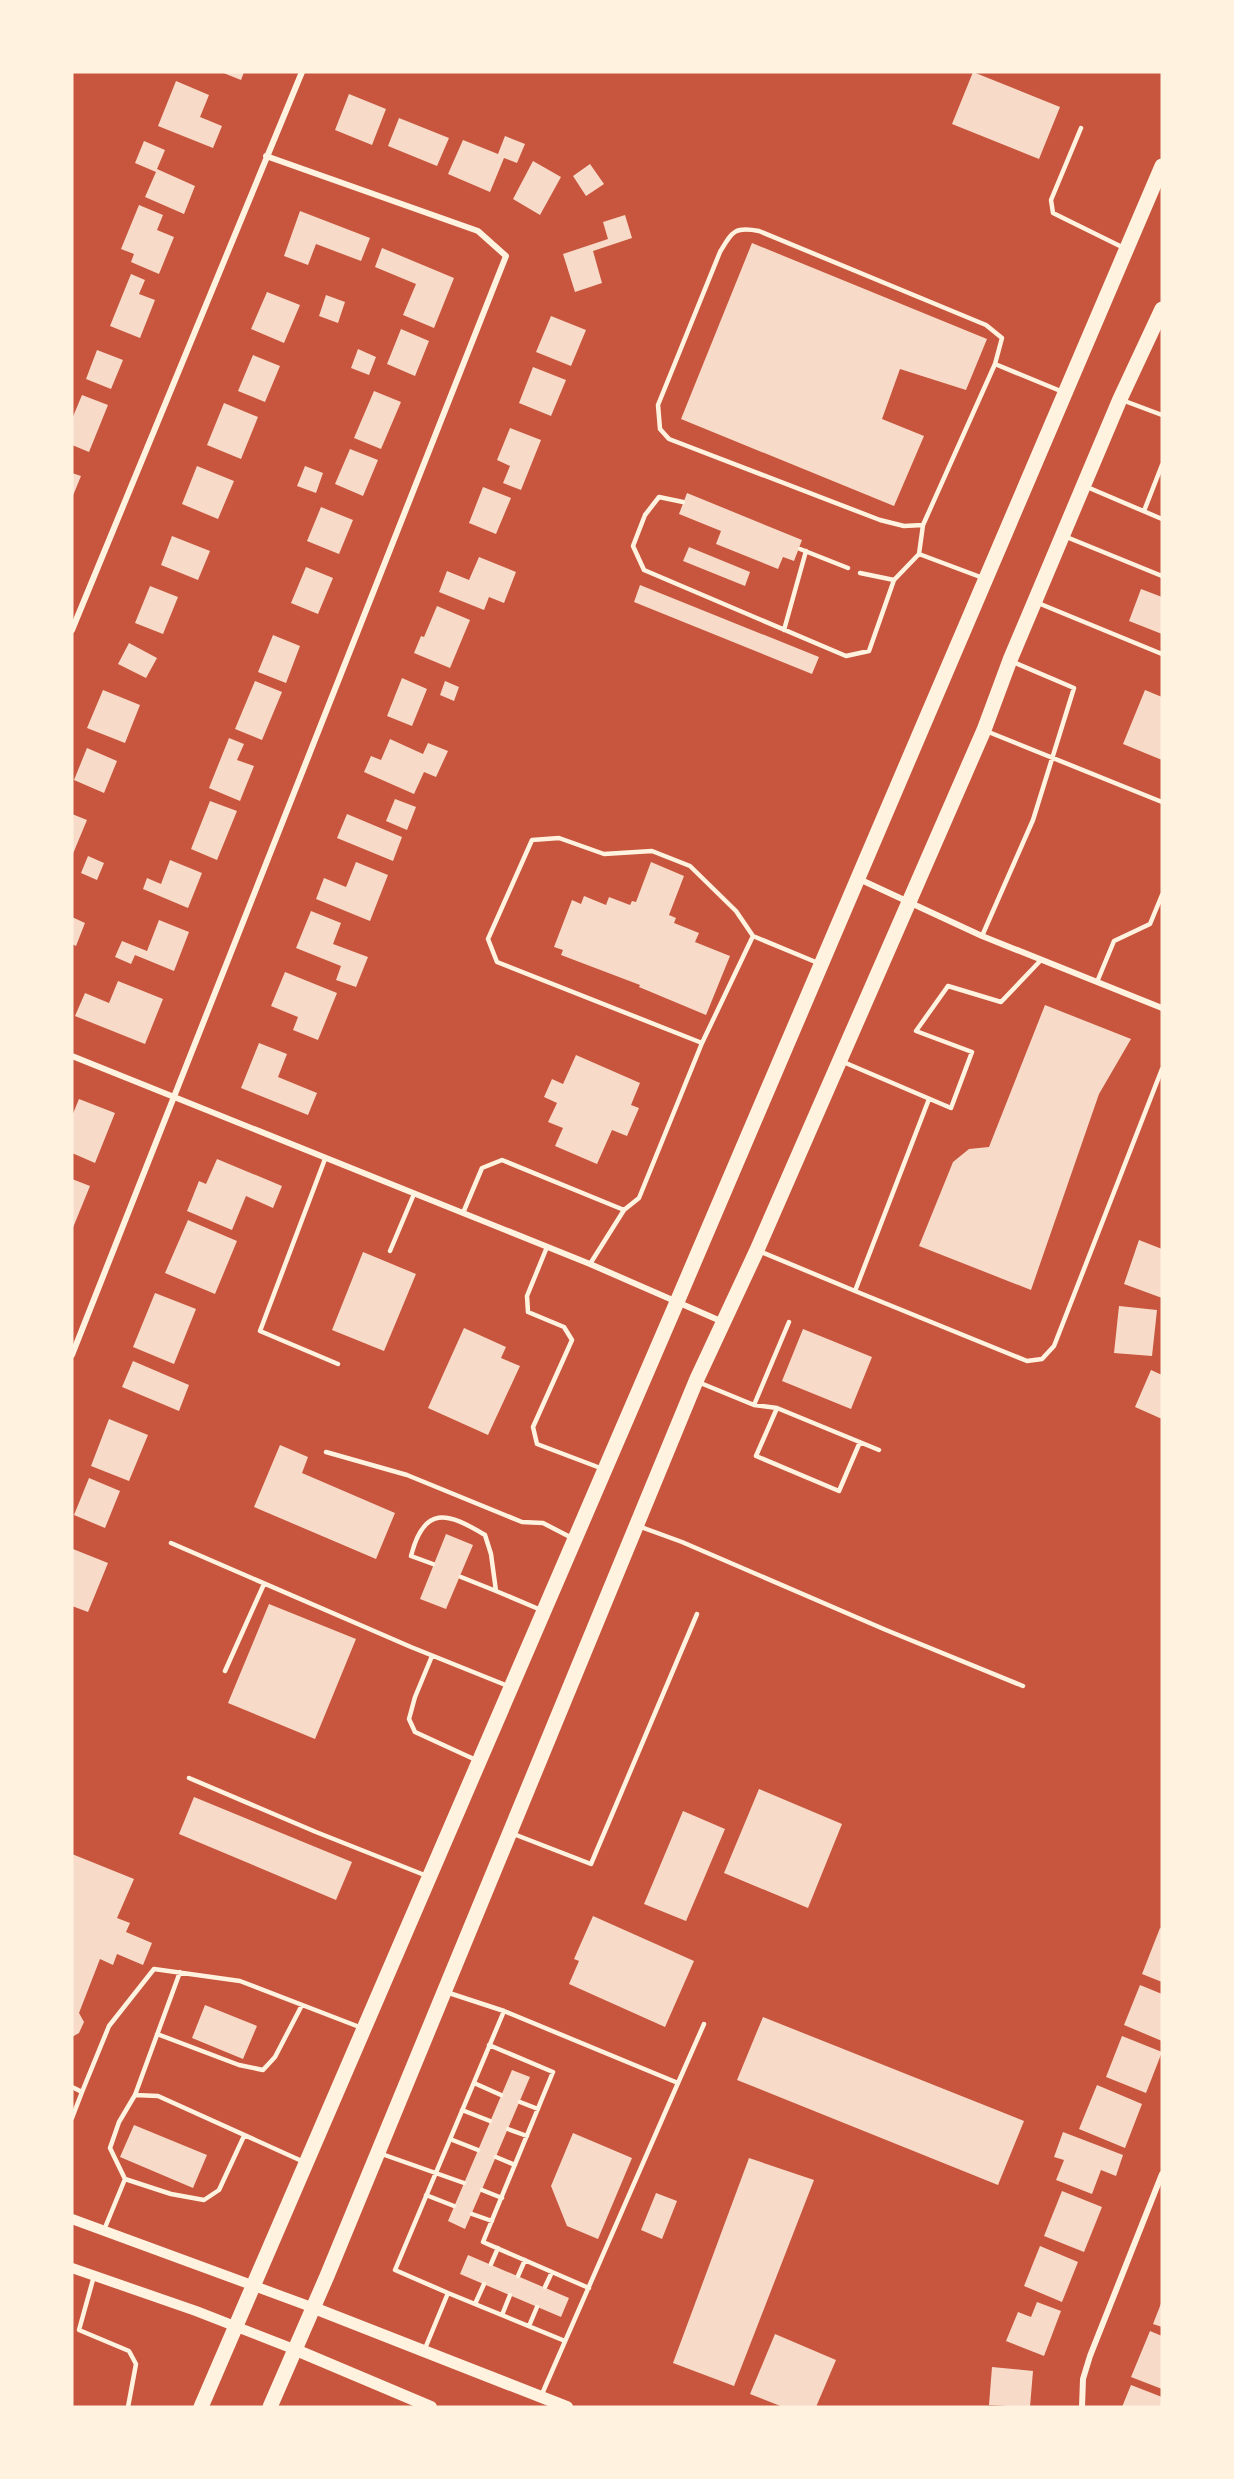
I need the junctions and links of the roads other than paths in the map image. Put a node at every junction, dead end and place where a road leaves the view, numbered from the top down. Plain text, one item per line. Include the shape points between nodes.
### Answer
1 (302, 72) edge
2 (1081, 128) dead end
3 (266, 156) junction
4 (1162, 166) edge
5 (1126, 250) junction
6 (1162, 309) edge
7 (995, 364) junction
8 (1065, 393) junction
9 (1120, 399) junction
10 (1162, 415) edge
11 (1162, 465) edge
12 (1084, 486) junction
13 (683, 502) dead end
14 (1144, 511) junction
15 (1162, 519) edge
16 (923, 525) junction
17 (1063, 535) junction
18 (800, 549) dead end
19 (806, 551) junction
20 (919, 554) junction
21 (848, 568) dead end
22 (860, 573) dead end
23 (1162, 576) edge
24 (986, 579) junction
25 (894, 580) junction
26 (1035, 602) junction
27 (72, 630) edge
28 (784, 630) junction
29 (1162, 654) edge
30 (1010, 660) junction
31 (984, 730) junction
32 (1052, 758) junction
33 (1162, 802) edge
34 (857, 879) junction
35 (1162, 895) edge
36 (909, 903) junction
37 (753, 936) junction
38 (982, 936) junction
39 (1041, 960) junction
40 (821, 964) junction
41 (1097, 982) junction
42 (1162, 1008) edge
43 (702, 1043) junction
44 (72, 1056) edge
45 (839, 1060) junction
46 (1162, 1069) edge
47 (172, 1098) junction
48 (929, 1099) junction
49 (325, 1159) junction
50 (414, 1194) junction
51 (624, 1210) junction
52 (463, 1214) junction
53 (547, 1247) junction
54 (757, 1250) junction
55 (390, 1251) dead end
56 (590, 1264) junction
57 (855, 1291) junction
58 (677, 1302) junction
59 (724, 1322) junction
60 (789, 1322) dead end
61 (72, 1355) edge
62 (338, 1364) dead end
63 (696, 1381) junction
64 (754, 1406) junction
65 (777, 1408) junction
66 (860, 1442) junction
67 (879, 1450) dead end
68 (326, 1452) dead end
69 (605, 1469) junction
70 (636, 1525) junction
71 (575, 1539) junction
72 (171, 1543) dead end
73 (433, 1564) dead end
74 (461, 1577) dead end
75 (264, 1584) junction
76 (496, 1591) junction
77 (543, 1611) junction
78 (697, 1614) dead end
79 (432, 1656) junction
80 (225, 1671) dead end
81 (1023, 1686) dead end
82 (511, 1687) junction
83 (478, 1762) junction
84 (189, 1778) dead end
85 (509, 1832) junction
86 (429, 1876) junction
87 (180, 1972) junction
88 (443, 1991) junction
89 (302, 2005) junction
90 (504, 2011) junction
91 (704, 2024) dead end
92 (364, 2029) junction
93 (157, 2034) junction
94 (489, 2045) junction
95 (474, 2083) junction
96 (678, 2083) junction
97 (72, 2087) edge
98 (82, 2092) junction
99 (135, 2095) junction
100 (501, 2095) dead end
101 (520, 2102) dead end
102 (538, 2109) junction
103 (462, 2110) junction
104 (72, 2118) edge
105 (490, 2121) dead end
106 (508, 2129) dead end
107 (244, 2136) junction
108 (527, 2136) junction
109 (450, 2139) junction
110 (478, 2150) dead end
111 (377, 2152) junction
112 (496, 2157) dead end
113 (306, 2162) junction
114 (515, 2165) junction
115 (436, 2172) junction
116 (1162, 2174) edge
117 (125, 2179) junction
118 (464, 2182) dead end
119 (482, 2190) dead end
120 (426, 2195) junction
121 (502, 2198) junction
122 (454, 2206) dead end
123 (472, 2214) dead end
124 (72, 2219) edge
125 (492, 2221) junction
126 (104, 2232) junction
127 (498, 2248) junction
128 (525, 2260) junction
129 (491, 2265) dead end
130 (72, 2268) edge
131 (552, 2272) junction
132 (94, 2276) junction
133 (518, 2276) dead end
134 (483, 2284) dead end
135 (254, 2286) junction
136 (545, 2287) dead end
137 (589, 2288) junction
138 (448, 2293) junction
139 (510, 2295) dead end
140 (475, 2304) junction
141 (537, 2307) dead end
142 (314, 2308) junction
143 (502, 2315) junction
144 (529, 2326) junction
145 (236, 2327) junction
146 (79, 2330) junction
147 (72, 2334) edge
148 (566, 2341) junction
149 (296, 2350) junction
150 (424, 2351) junction
151 (541, 2397) junction
152 (128, 2407) edge
153 (201, 2407) edge
154 (270, 2407) edge
155 (432, 2407) edge
156 (567, 2407) edge
157 (1082, 2407) edge

1 - 3 street
2 - 5 lane via 1051,200 1053,213
3 - 27 street
3 - 47 street via 478,231 506,256
4 - 5 main road
5 - 8 main road
6 - 9 main road
7 - 8 lane
7 - 16 lane
7 - 16 lane via 1002,338 986,325 759,231 742,228 731,233 720,252 658,405 660,429 669,439 880,520 904,526
8 - 24 main road
9 - 10 lane
9 - 12 main road
11 - 14 lane
12 - 14 lane
12 - 17 main road
13 - 28 lane via 659,497 645,515 633,546 644,570
14 - 15 lane
16 - 20 lane
17 - 23 lane
17 - 26 main road
18 - 19 lane
19 - 21 lane
19 - 28 lane
20 - 24 lane
20 - 25 lane
22 - 25 lane
24 - 34 main road
25 - 28 lane via 868,651 846,656
26 - 29 lane
26 - 30 main road
30 - 31 main road
30 - 32 lane via 1074,688
31 - 32 lane
31 - 36 main road
32 - 33 lane
32 - 38 lane via 1033,820
34 - 36 street
34 - 40 main road
35 - 41 lane via 1150,924 1114,941
36 - 38 street
36 - 45 main road
37 - 40 lane
37 - 43 lane
37 - 43 lane via 736,911 690,866 652,851 604,854 559,838 532,840 488,939 497,962
38 - 39 street
39 - 41 street
39 - 48 lane via 1001,1002 948,986 916,1031 972,1052 951,1108
40 - 58 main road
41 - 42 street
43 - 51 lane via 639,1198
44 - 47 street
45 - 48 lane
45 - 54 main road
46 - 57 lane via 1054,1346 1042,1359 1027,1361
47 - 49 street
47 - 61 street
48 - 57 lane
49 - 50 street
49 - 62 lane via 260,1330
50 - 52 street
50 - 55 lane
51 - 52 lane via 502,1160 482,1168
51 - 56 lane
52 - 53 street
53 - 56 street
53 - 69 lane via 527,1296 528,1312 564,1327 572,1340 533,1427 537,1444
54 - 57 lane
54 - 59 main road
56 - 58 street
58 - 59 street
58 - 69 main road
59 - 63 main road
60 - 64 lane
63 - 64 lane
63 - 70 main road
64 - 65 lane
65 - 66 lane
65 - 66 lane via 756,1456 839,1491
66 - 67 lane
68 - 71 lane via 407,1475 522,1522 543,1523
69 - 71 main road
70 - 81 lane
70 - 85 main road
71 - 77 main road
72 - 75 lane
73 - 76 lane via 411,1556 416,1538 426,1522 438,1516 451,1518 485,1535
74 - 76 lane
75 - 79 lane
75 - 80 lane
76 - 77 lane
77 - 82 main road
78 - 85 lane via 591,1864
79 - 82 lane
79 - 83 lane via 409,1719 415,1732
82 - 83 main road
83 - 86 main road
84 - 86 lane
85 - 88 main road
86 - 92 main road
87 - 89 lane via 240,1981
87 - 93 lane
87 - 98 lane via 154,1969 109,2026
88 - 90 lane
88 - 111 main road
89 - 92 lane
89 - 93 lane via 275,2057 263,2070
90 - 94 lane
90 - 96 lane
91 - 96 lane
92 - 113 main road
93 - 99 lane
94 - 95 lane
94 - 102 lane via 553,2072
95 - 100 lane
95 - 103 lane
96 - 137 lane
97 - 98 lane
98 - 104 lane
99 - 107 lane via 158,2096
99 - 117 lane via 119,2122 111,2148
101 - 102 lane
102 - 108 lane
103 - 105 lane
103 - 109 lane
106 - 108 lane
107 - 113 lane
107 - 117 lane via 219,2190 204,2200
108 - 114 lane
109 - 110 lane
109 - 115 lane
111 - 115 lane
111 - 142 main road
112 - 114 lane
113 - 135 main road
114 - 121 lane
115 - 118 lane
115 - 120 lane
116 - 157 street via 1090,2356 1083,2379
117 - 126 lane
119 - 121 lane
120 - 122 lane
120 - 138 lane via 395,2270
121 - 125 lane
123 - 125 lane
124 - 126 street
125 - 127 lane via 483,2242
126 - 135 street
127 - 128 lane
127 - 129 lane
128 - 131 lane
128 - 133 lane
130 - 132 street
131 - 136 lane
131 - 137 lane
132 - 145 street
132 - 146 lane
134 - 140 lane
135 - 142 street
135 - 145 main road
137 - 148 lane
138 - 140 lane
138 - 150 lane
139 - 143 lane
140 - 143 lane
141 - 144 lane
142 - 149 main road
142 - 150 main road
143 - 144 lane
144 - 148 lane
145 - 149 street
145 - 153 main road
146 - 147 lane
146 - 152 lane via 129,2351 136,2364
148 - 151 lane
149 - 154 main road
149 - 155 main road
150 - 151 main road
151 - 156 main road

